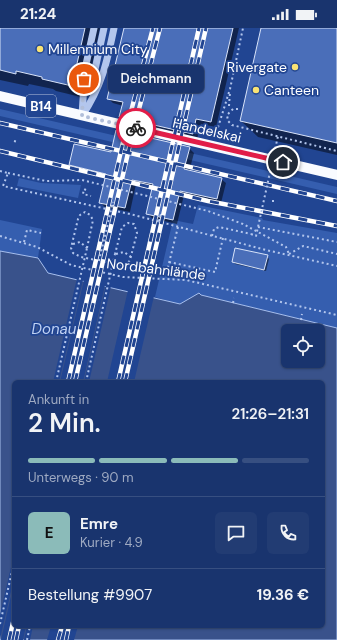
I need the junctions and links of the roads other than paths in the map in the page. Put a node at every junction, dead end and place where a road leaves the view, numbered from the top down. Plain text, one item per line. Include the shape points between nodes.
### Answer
1 (94, 28) edge
2 (104, 28) edge
3 (114, 28) edge
4 (94, 74) junction
5 (82, 95) junction
6 (0, 96) edge
7 (95, 98) junction
8 (82, 116) junction
9 (337, 175) edge

1 - 5 lane
2 - 4 lane
3 - 7 lane via 104,73
4 - 5 lane
4 - 7 lane
5 - 8 lane
6 - 8 main road, Handelskai / B14
7 - 8 lane
8 - 9 main road, Handelskai / B14

